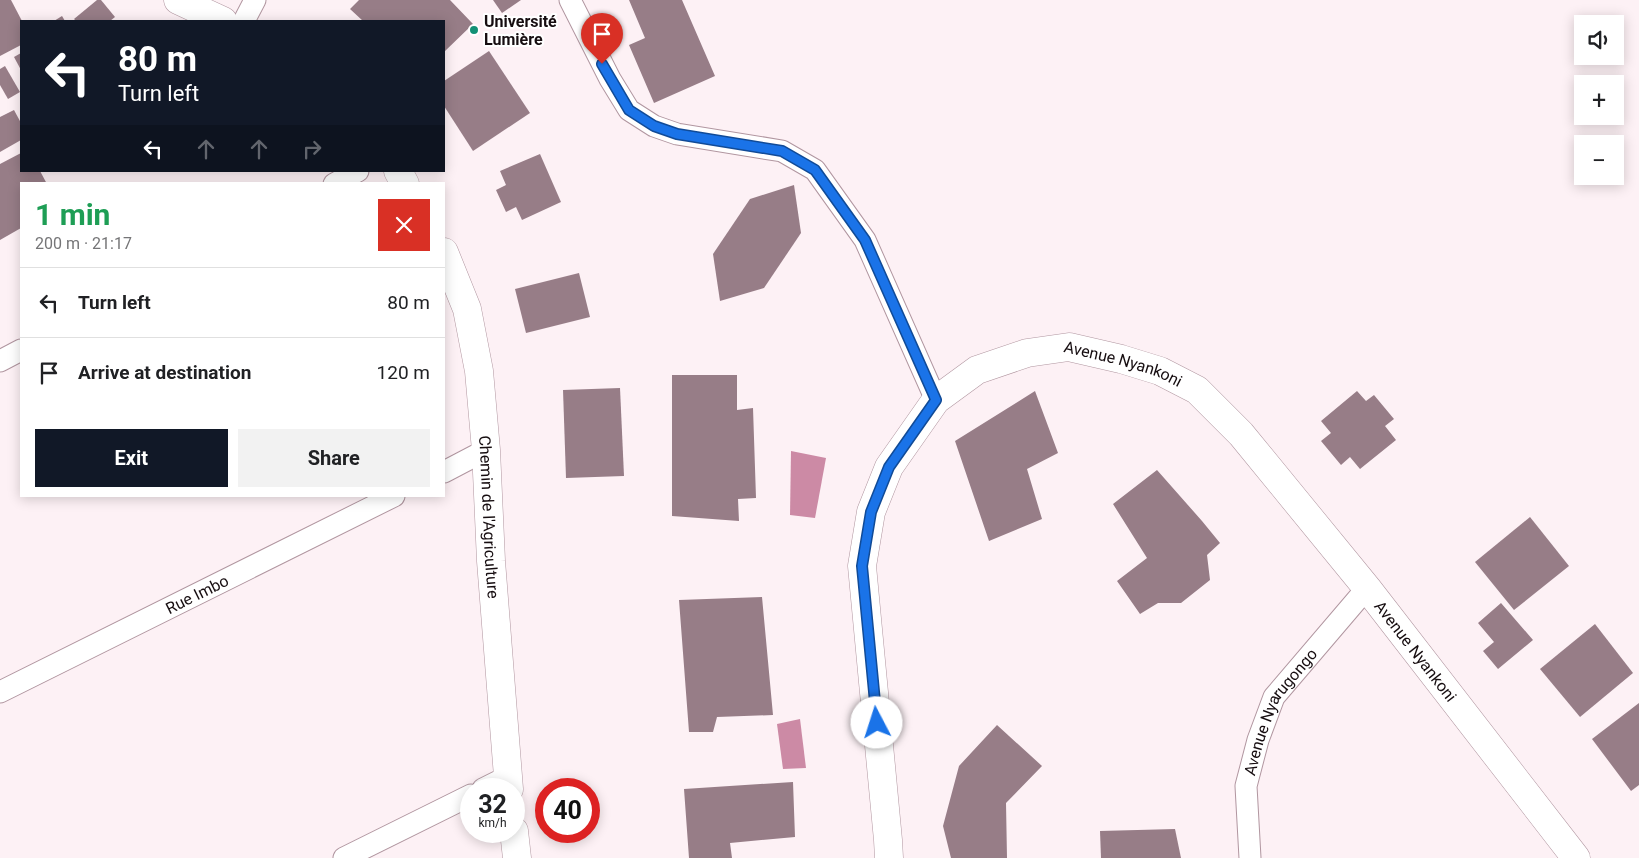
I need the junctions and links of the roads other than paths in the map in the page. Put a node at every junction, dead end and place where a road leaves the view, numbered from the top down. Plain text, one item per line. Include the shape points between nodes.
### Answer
1 (178, 0) edge
2 (255, 0) edge
3 (570, 0) edge
4 (221, 20) edge
5 (245, 20) edge
6 (356, 172) edge
7 (338, 182) edge
8 (445, 254) edge
9 (20, 351) edge
10 (0, 361) edge
11 (936, 400) junction
12 (486, 450) junction
13 (445, 471) edge
14 (392, 497) edge
15 (1367, 588) junction
16 (0, 692) edge
17 (500, 778) edge
18 (460, 800) edge
19 (515, 843) edge
20 (344, 858) edge
21 (517, 858) edge
22 (889, 858) edge
23 (1250, 858) edge
24 (1576, 858) edge

1 - 4 street
2 - 5 street
3 - 11 street via 629,110 654,126 677,134 782,151 815,170 865,240
6 - 7 street
8 - 12 street, Chemin de l'Agriculture via 467,309 479,372
9 - 10 street
11 - 15 street, Avenue Nyankoni via 977,370 1027,353 1069,347 1160,371 1197,390 1241,434
11 - 22 street, Avenue Nyankoni via 889,467 871,512 862,566
12 - 13 street
12 - 17 street, Chemin de l'Agriculture
14 - 16 street, Rue Imbo
15 - 23 street, Avenue Nyarugongo via 1274,697 1246,786
15 - 24 street, Avenue Nyankoni
18 - 20 street
19 - 21 street

